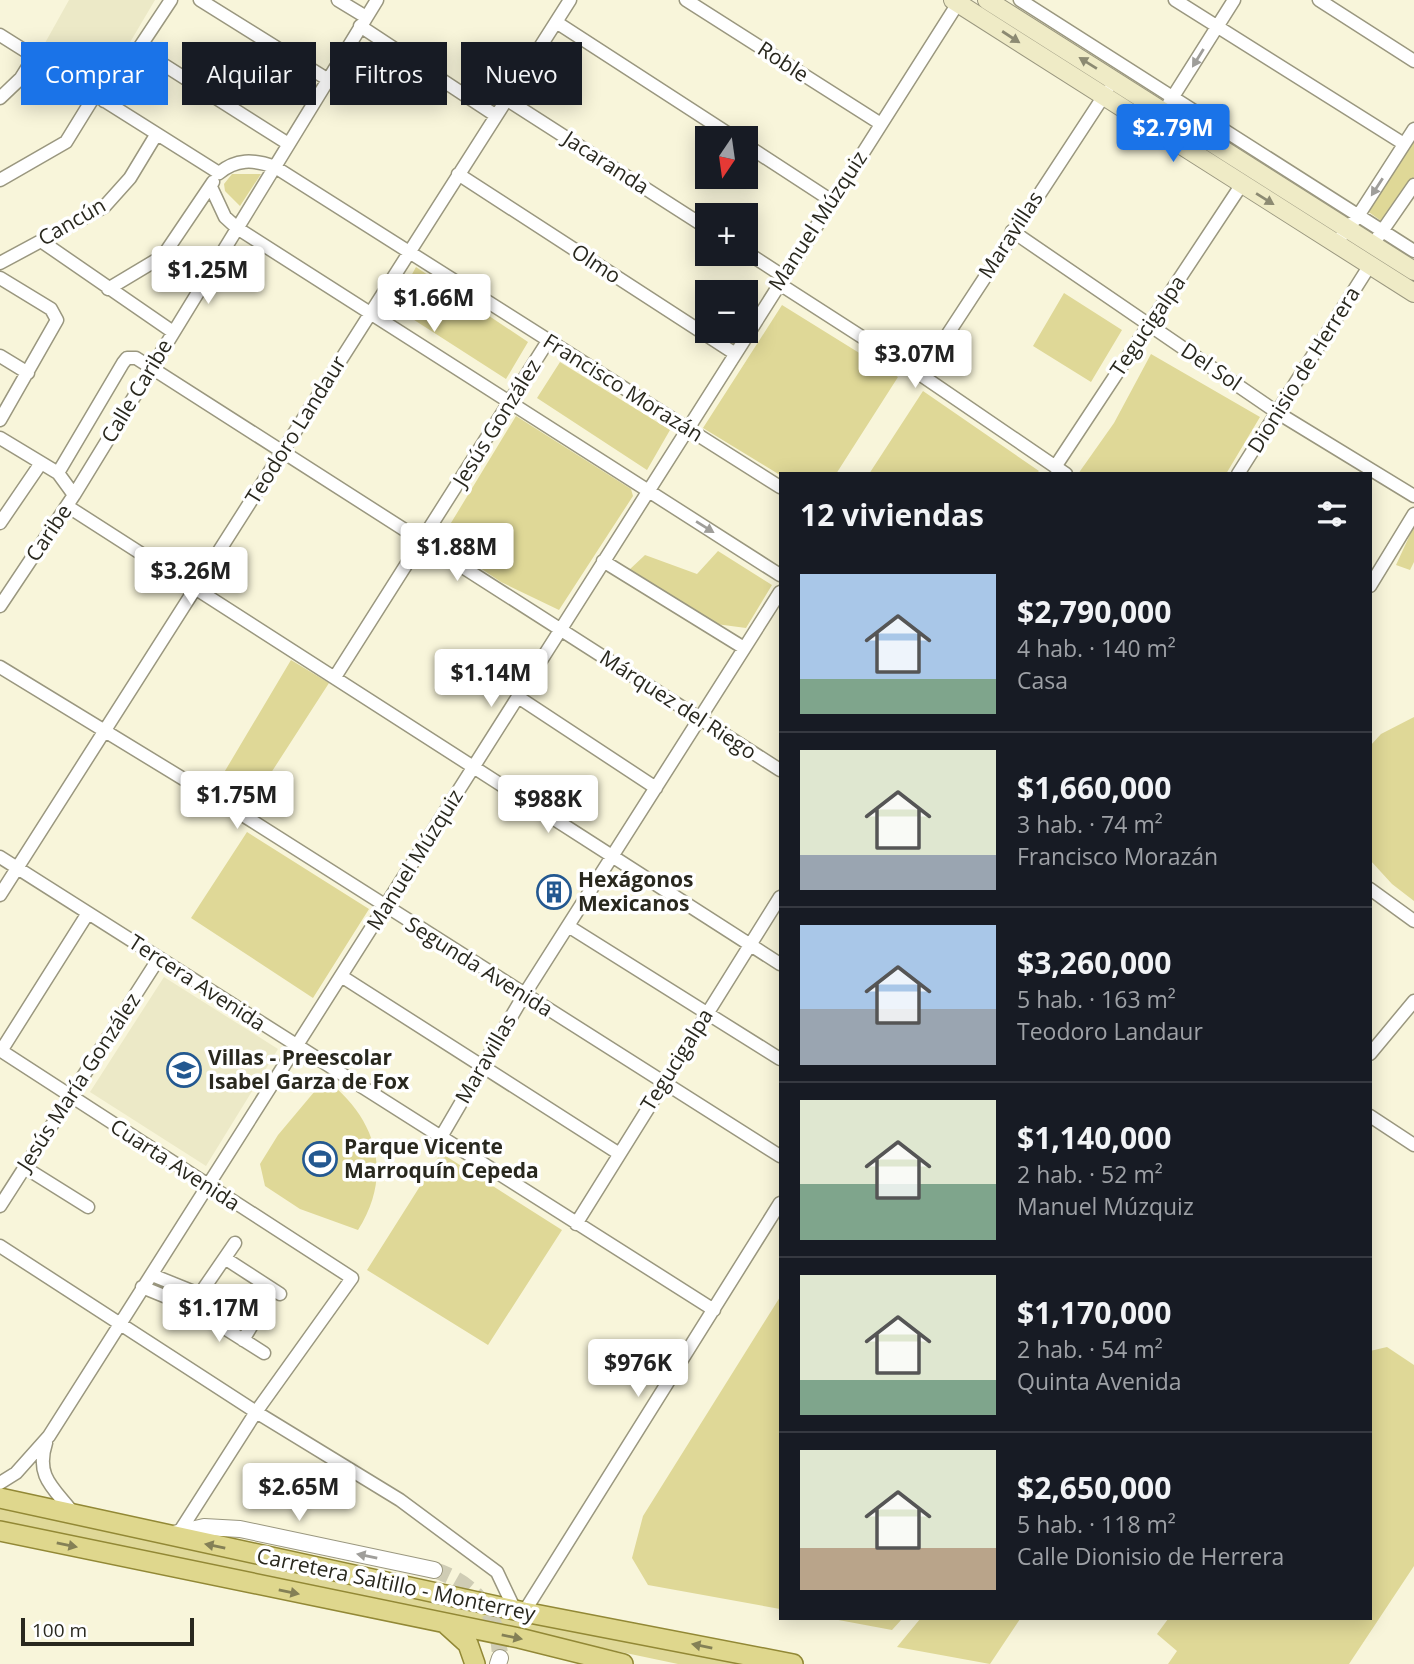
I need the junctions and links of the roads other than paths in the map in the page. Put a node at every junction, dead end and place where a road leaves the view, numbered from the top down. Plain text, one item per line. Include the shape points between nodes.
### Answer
1 (171, 0) edge
2 (200, 0) edge
3 (338, 0) edge
4 (376, 0) edge
5 (570, 0) edge
6 (686, 0) edge
7 (1020, 0) edge
8 (1175, 0) edge
9 (1234, 0) edge
10 (1319, 0) edge
11 (957, 1) edge
12 (989, 5) edge
13 (363, 21) junction
14 (556, 22) junction
15 (1217, 27) junction
16 (0, 35) edge
17 (144, 42) edge
18 (543, 42) edge
19 (21, 49) edge
20 (1414, 61) edge
21 (168, 67) edge
22 (21, 78) edge
23 (327, 79) junction
24 (1114, 80) junction
25 (1102, 97) junction
26 (0, 98) edge
27 (1169, 104) junction
28 (95, 105) edge
29 (111, 105) edge
30 (502, 105) edge
31 (515, 105) edge
32 (495, 115) junction
33 (881, 124) junction
34 (717, 126) edge
35 (1152, 128) junction
36 (1414, 129) edge
37 (156, 135) junction
38 (287, 143) junction
39 (1404, 144) junction
40 (758, 153) edge
41 (275, 167) junction
42 (219, 173) junction
43 (458, 174) junction
44 (0, 180) edge
45 (1241, 184) junction
46 (1414, 185) edge
47 (211, 187) junction
48 (832, 201) junction
49 (695, 220) edge
50 (1353, 222) junction
51 (237, 228) junction
52 (1013, 231) junction
53 (1378, 238) junction
54 (41, 241) junction
55 (1336, 243) junction
56 (1414, 251) edge
57 (409, 253) junction
58 (1364, 261) junction
59 (758, 262) edge
60 (0, 263) edge
61 (1414, 271) edge
62 (0, 278) edge
63 (780, 279) junction
64 (108, 289) junction
65 (1414, 293) edge
66 (369, 312) junction
67 (1149, 325) junction
68 (173, 332) junction
69 (548, 341) junction
70 (734, 353) junction
71 (0, 356) edge
72 (151, 368) junction
73 (28, 373) junction
74 (921, 375) junction
75 (508, 403) junction
76 (1278, 413) junction
77 (0, 419) edge
78 (685, 428) junction
79 (0, 438) edge
80 (283, 452) junction
81 (40, 463) junction
82 (1061, 471) edge
83 (1239, 472) edge
84 (58, 473) junction
85 (779, 486) edge
86 (647, 490) junction
87 (1414, 496) edge
88 (71, 501) junction
89 (1414, 514) edge
90 (0, 523) edge
91 (424, 540) junction
92 (603, 561) junction
93 (779, 574) edge
94 (1372, 583) edge
95 (195, 590) junction
96 (779, 594) edge
97 (0, 606) edge
98 (561, 630) junction
99 (744, 648) junction
100 (0, 667) edge
101 (335, 677) junction
102 (518, 697) junction
103 (701, 719) junction
104 (105, 731) junction
105 (472, 768) junction
106 (779, 769) edge
107 (656, 788) junction
108 (612, 855) junction
109 (0, 857) edge
110 (17, 868) junction
111 (1372, 890) edge
112 (0, 895) edge
113 (779, 899) edge
114 (385, 908) junction
115 (88, 913) junction
116 (1414, 921) edge
117 (568, 926) junction
118 (750, 944) junction
119 (159, 958) junction
120 (779, 963) edge
121 (341, 976) junction
122 (524, 995) junction
123 (1414, 1001) edge
124 (706, 1013) junction
125 (296, 1047) junction
126 (0, 1050) edge
127 (1372, 1051) edge
128 (779, 1058) edge
129 (482, 1066) junction
130 (663, 1084) junction
131 (69, 1096) junction
132 (1372, 1117) edge
133 (441, 1137) junction
134 (1414, 1145) edge
135 (618, 1153) junction
136 (779, 1155) edge
137 (24, 1167) junction
138 (207, 1187) junction
139 (779, 1205) edge
140 (0, 1206) edge
141 (88, 1207) dead end
142 (576, 1224) junction
143 (235, 1243) dead end
144 (0, 1246) edge
145 (226, 1259) junction
146 (152, 1275) junction
147 (142, 1287) junction
148 (200, 1294) junction
149 (191, 1307) junction
150 (714, 1310) junction
151 (119, 1322) junction
152 (243, 1340) junction
153 (264, 1353) dead end
154 (257, 1412) junction
155 (49, 1436) junction
156 (0, 1483) edge
157 (0, 1498) edge
158 (74, 1514) junction
159 (0, 1531) edge
160 (173, 1533) junction
161 (434, 1570) tunnel mouth
162 (519, 1611) junction
163 (443, 1623) junction
164 (475, 1664) edge
165 (624, 1664) edge
166 (793, 1664) edge

1 - 17 street
2 - 23 street
3 - 13 street
4 - 13 street, Calle Caribe
5 - 14 street, Teodoro Landaur
6 - 33 street, Roble
7 - 27 street
8 - 15 street
9 - 15 street
10 - 20 street
11 - 12 main road
11 - 33 street, Manuel Múzquiz
24 -> 12 main road
12 -> 25 main road
13 - 23 street, Calle Caribe
13 - 32 street
14 - 18 street, Teodoro Landaur
14 - 34 street
15 -> 27 street
15 - 39 street
16 - 19 street
21 - 38 street
22 - 26 street
23 - 38 street, Calle Caribe
24 - 25 street, Maravillas
24 - 27 main road
25 - 35 main road
25 - 52 street, Maravillas
27 - 35 street
27 - 50 main road
28 - 44 street via 66,142
29 - 37 street
30 - 32 street, Teodoro Landaur
31 - 49 street, Jacaranda
32 - 43 street, Teodoro Landaur
33 - 48 street, Manuel Múzquiz
35 - 45 main road
36 - 39 street
37 - 42 street
37 - 54 street, Cancún via 130,178 104,207
38 - 41 street, Calle Caribe
39 -> 50 street
40 - 48 street
41 - 42 street, Francisco Morazán via 247,161 232,163
41 - 51 street, Calle Caribe
41 - 57 street, Francisco Morazán
42 - 47 street
43 - 57 street, Teodoro Landaur
43 - 70 street, Olmo
45 -> 55 main road
45 - 67 street, Tegucigalpa
46 - 53 street, Dionisio de Herrera
47 - 51 street via 225,217
47 - 64 street via 163,256
48 - 63 street, Manuel Múzquiz
50 - 53 main road
50 - 55 street
51 - 66 street
51 - 68 street, Calle Caribe
52 - 67 street, Del Sol
52 - 74 street, Maravillas
53 - 56 street
53 - 58 street, Dionisio de Herrera
53 - 61 main road
54 - 60 street, Cancún
54 - 64 street
55 - 58 main road
57 - 66 street, Teodoro Landaur
57 - 69 street, Francisco Morazán
58 - 65 main road
58 - 76 street, Dionisio de Herrera
59 - 63 street
62 - 73 street via 51,309 57,320
63 - 70 street, Manuel Múzquiz
63 - 74 street
64 - 68 street
66 - 75 street
66 - 80 street, Teodoro Landaur
67 - 76 street, Del Sol
67 - 82 street, Tegucigalpa
68 - 72 street, Calle Caribe
69 - 75 street, Jesús González
69 - 78 street, Francisco Morazán
70 - 78 street, Manuel Múzquiz
71 - 73 street
72 - 80 street, Márquez del Riego
72 - 84 street, Márquez del Riego via 127,358
72 - 88 street, Calle Caribe
73 - 77 street
74 - 82 street
75 - 86 street
75 - 91 street, Jesús González
76 - 83 street, Dionisio de Herrera
76 - 87 street, Del Sol
78 - 85 street, Francisco Morazán
78 - 86 street, Manuel Múzquiz
79 - 81 street
80 - 91 street, Márquez del Riego
80 - 95 street, Teodoro Landaur
81 - 84 street
81 - 90 street
84 - 88 street
86 - 92 street, Manuel Múzquiz
86 -> 93 street
88 - 95 street
88 - 97 street, Caribe
89 - 94 street
91 - 98 street, Márquez del Riego
91 - 101 street, Jesús González
92 - 98 street, Manuel Múzquiz
92 - 99 street
95 - 101 street
95 - 104 street, Teodoro Landaur
96 - 99 street, Maravillas
98 - 102 street, Manuel Múzquiz
98 - 103 street, Márquez del Riego
99 - 103 street, Maravillas
100 - 104 street, Segunda Avenida
101 - 105 street
102 - 105 street, Manuel Múzquiz
102 - 107 street
103 - 106 street, Márquez del Riego
103 - 107 street, Maravillas
104 - 110 street, Teodoro Landaur
104 - 114 street, Segunda Avenida
105 - 108 street
105 - 114 street, Manuel Múzquiz
107 - 108 street, Maravillas
108 - 117 street, Maravillas
108 - 118 street
109 - 110 street, Tercera Avenida
110 - 112 street, Teodoro Landaur
110 - 115 street, Tercera Avenida
111 - 116 street
113 - 118 street, Tegucigalpa
114 - 121 street, Manuel Múzquiz
114 - 122 street, Segunda Avenida
115 - 119 street, Tercera Avenida
115 - 126 street
117 - 122 street, Maravillas
117 - 124 street
118 - 120 street
118 - 124 street, Tegucigalpa
119 - 125 street, Tercera Avenida
119 - 131 street, Jesús María González
121 - 125 street, Manuel Múzquiz
121 - 129 street
122 - 129 street, Maravillas
122 - 130 street, Segunda Avenida
123 - 127 street
124 - 128 street
124 - 130 street, Tegucigalpa
125 - 133 street, Tercera Avenida
125 - 138 street, Manuel Múzquiz
126 - 131 street, Cuarta Avenida
129 - 133 street, Maravillas
129 - 135 street
130 - 135 street, Tegucigalpa
130 - 136 street, Segunda Avenida
131 - 137 street, Jesús María González
131 - 138 street, Cuarta Avenida
132 - 134 street
133 - 142 street, Tercera Avenida
135 - 142 street, Tegucigalpa
137 - 140 street, Jesús María González
137 - 141 street
138 - 146 street, Manuel Múzquiz
138 - 154 street, Cuarta Avenida via 352,1278
139 - 150 street
142 - 150 street, Tercera Avenida
143 - 145 street
144 - 151 street
145 - 148 street
145 - 152 street via 276,1292
146 - 147 street, Manuel Múzquiz
146 - 148 street
147 - 149 street
147 - 151 street, Manuel Múzquiz
148 - 149 street
149 - 152 street
150 - 162 street
151 - 154 street
151 - 155 street, Manuel Múzquiz
152 - 153 street
154 - 160 street
154 - 162 street via 400,1500 484,1560 497,1572
155 - 156 street, Manuel Múzquiz via 16,1473
155 - 158 street, Manuel Múzquiz via 41,1458 42,1472
157 - 158 main road, Carretera Saltillo - Monterrey
158 - 160 main road, Carretera Saltillo - Monterrey
159 -> 163 main road, Carretera Saltillo - Monterrey
161 -> 160 street via 240,1529 216,1526
162 -> 160 main road, Carretera Saltillo - Monterrey
166 -> 162 main road, Carretera Saltillo - Monterrey
163 - 164 main road via 464,1638
163 -> 165 main road, Carretera Saltillo - Monterrey

